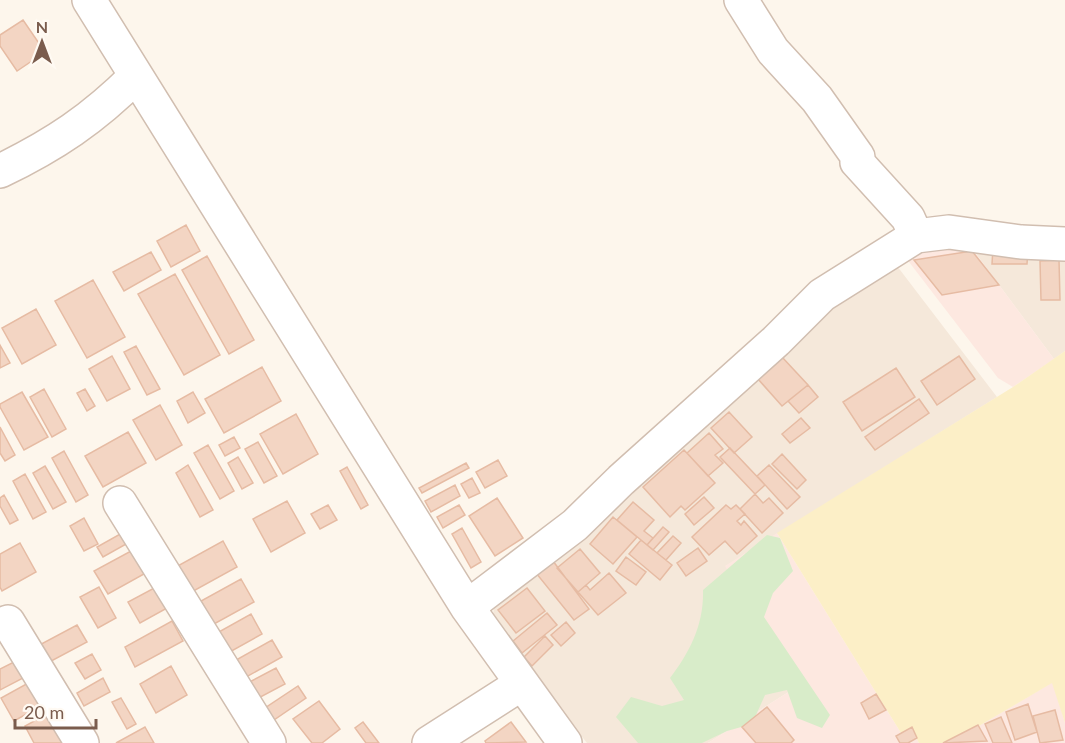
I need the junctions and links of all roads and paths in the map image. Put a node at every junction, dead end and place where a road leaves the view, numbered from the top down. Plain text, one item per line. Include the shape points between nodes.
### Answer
1 (89, 0) edge
2 (741, 0) edge
3 (136, 76) junction
4 (0, 171) edge
5 (916, 236) junction
6 (1065, 244) edge
7 (120, 503) dead end
8 (467, 607) junction
9 (8, 622) dead end
10 (521, 684) junction
11 (82, 743) edge
12 (269, 743) edge
13 (429, 743) edge
14 (565, 743) edge

1 - 3 street
2 - 5 street via 773,51 817,99 858,157 856,162 908,218
3 - 4 street via 63,139
3 - 8 street
5 - 6 street via 949,232
5 - 8 street via 822,295 575,525
7 - 12 street
8 - 10 street
9 - 11 street
10 - 13 street
10 - 14 street

